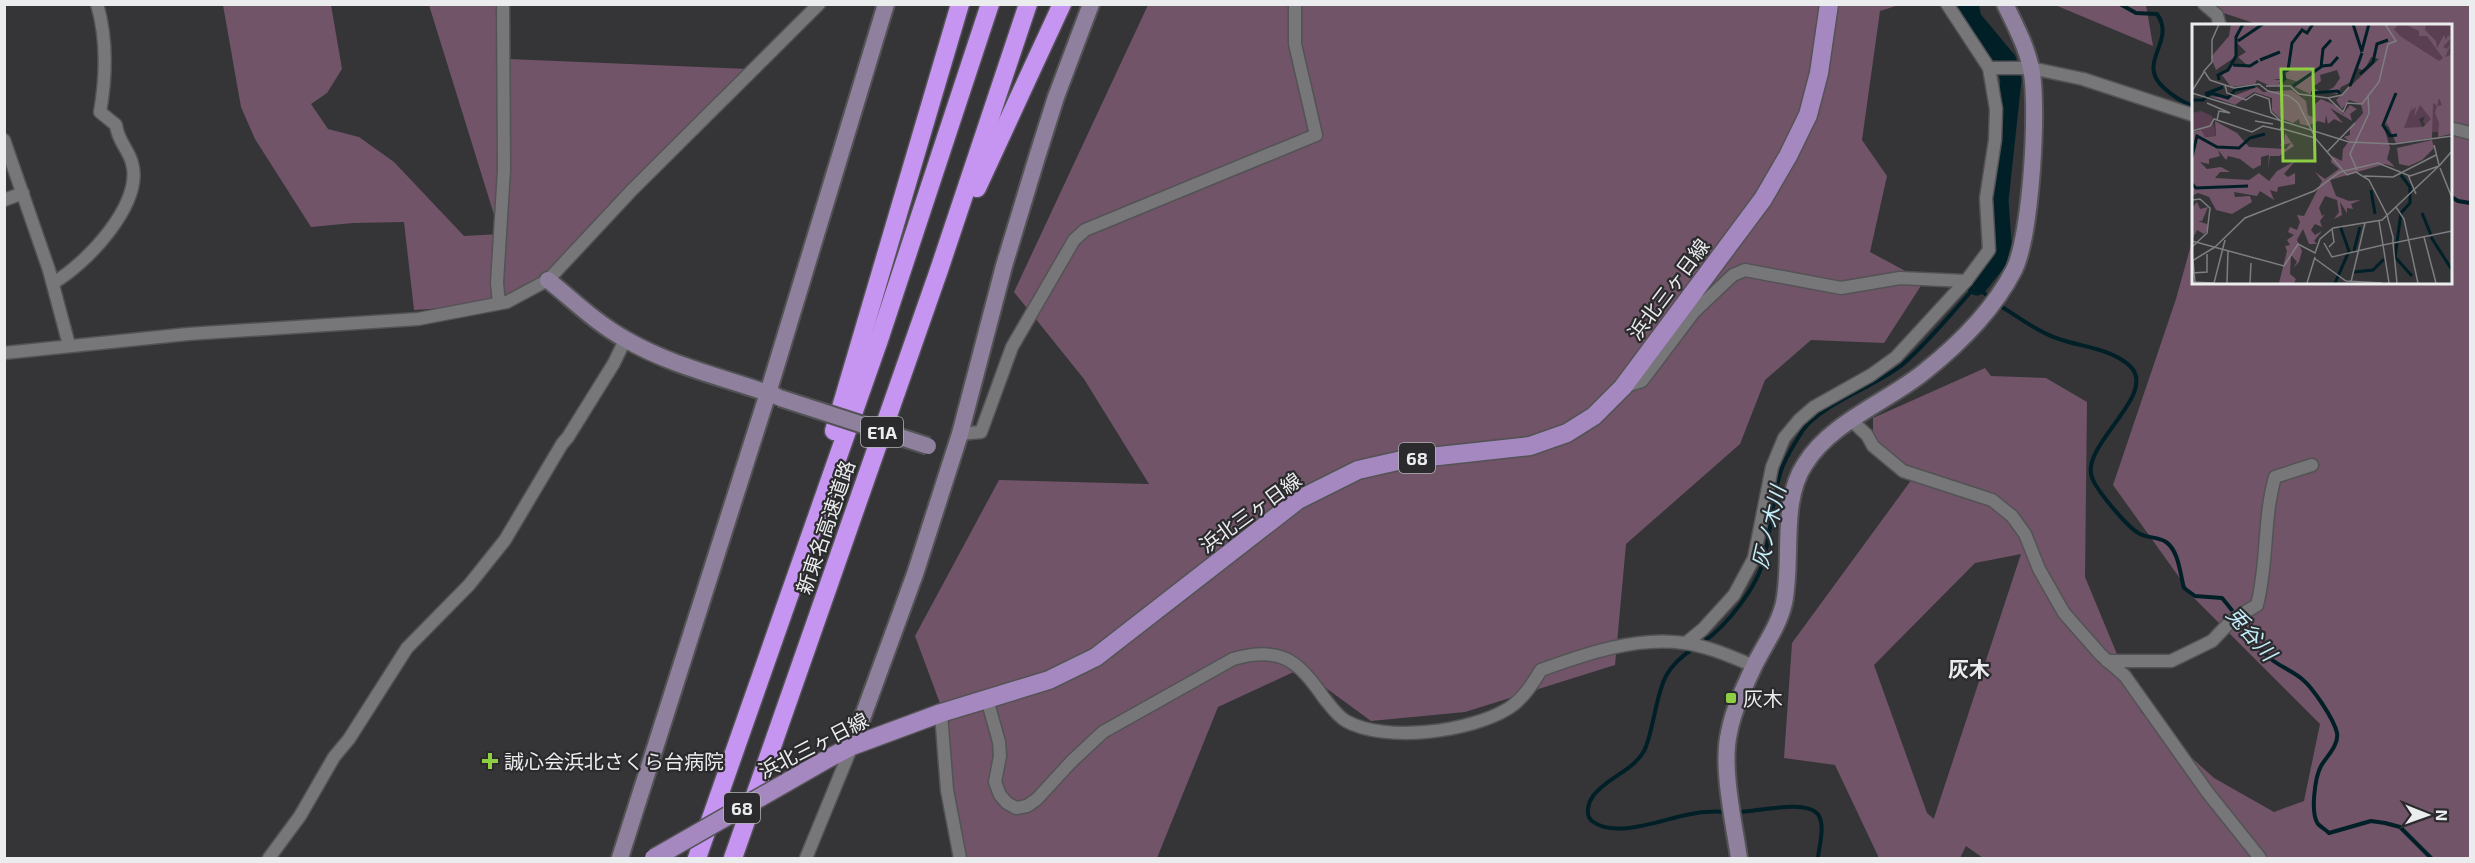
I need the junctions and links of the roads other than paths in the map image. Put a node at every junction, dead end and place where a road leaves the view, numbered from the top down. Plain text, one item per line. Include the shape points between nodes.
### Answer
1 (503, 4) edge
2 (819, 4) edge
3 (886, 4) edge
4 (960, 4) edge
5 (990, 4) edge
6 (1028, 4) edge
7 (1062, 4) edge
8 (1090, 4) edge
9 (1294, 4) edge
10 (1829, 4) edge
11 (1947, 4) edge
12 (2005, 4) edge
13 (2204, 4) edge
14 (98, 6) edge
15 (2219, 24) edge
16 (1994, 68) junction
17 (2024, 68) junction
18 (2192, 115) edge
19 (2451, 128) edge
20 (2470, 133) edge
21 (4, 140) edge
22 (23, 193) junction
23 (4, 200) edge
24 (939, 270) junction
25 (548, 280) junction
26 (1966, 280) junction
27 (52, 283) junction
28 (499, 303) junction
29 (625, 339) junction
30 (69, 345) junction
31 (4, 353) edge
32 (1623, 387) junction
33 (774, 395) junction
34 (1852, 421) junction
35 (960, 434) junction
36 (952, 455) junction
37 (2313, 465) dead end
38 (1689, 644) junction
39 (2107, 661) junction
40 (1754, 666) junction
41 (987, 699) junction
42 (941, 713) junction
43 (852, 746) junction
44 (734, 750) junction
45 (268, 858) edge
46 (620, 858) edge
47 (654, 858) edge
48 (697, 858) edge
49 (733, 858) edge
50 (806, 858) edge
51 (960, 858) edge
52 (1739, 858) edge
53 (2260, 858) edge

1 - 28 street via 504,170
2 - 25 street via 632,190
3 - 33 street
4 - 44 highway via 864,333
5 - 44 highway, 新東名高速道路 / E1A via 879,340
6 - 24 highway, 新東名高速道路 / E1A
7 - 24 highway
8 - 35 street via 1037,157
9 - 35 street via 1295,44 1316,135 1085,230 1074,240 1012,347 981,432
10 - 32 main road, 浜北三ヶ日線 / 68 via 1808,115 1788,156 1763,199
11 - 16 street
12 - 17 street via 2026,50
13 - 15 street via 2217,15
14 - 27 street via 105,82 100,112 116,125 132,163 132,191 118,219 100,241 80,264
16 - 17 street
16 - 26 street via 1995,140 1986,198 1989,250
17 - 18 street via 2083,79
17 - 34 street via 2035,93 2027,215 2015,268 1984,313 1953,346 1923,373
19 - 20 street
21 - 22 street
22 - 23 street
22 - 27 street
24 - 49 highway, 新東名高速道路 / E1A
25 - 28 street
25 - 29 street
26 - 32 street via 1900,278 1841,288 1745,270 1733,275 1694,312 1642,381
26 - 38 street via 1896,357 1814,407 1784,438 1772,467 1754,558 1734,595
27 - 30 street
28 - 30 street via 418,319
29 - 33 street via 688,366
29 - 45 street via 505,540 469,585 407,648 334,757 300,816
30 - 31 street
32 - 41 main road, 浜北三ヶ日線 / 68 via 1594,416 1567,434 1530,446 1402,460 1358,470 1298,500 1096,657 1049,680
33 - 36 street, bridge
33 - 46 street
34 - 39 street via 1873,446 1903,471 1992,500 2012,516 2064,613
34 - 40 street via 1824,441 1804,464 1797,480 1783,605
35 - 36 street
36 - 43 street via 906,601
37 - 39 street via 2275,477 2264,580 2257,605 2232,620 2212,641 2170,661
38 - 40 street
38 - 41 street via 1659,641 1626,645 1560,663 1541,670 1531,687 1509,708 1476,722 1443,730 1383,734 1360,729 1342,719 1294,663 1257,653 1233,659 1103,732 1037,799 1016,808 1000,795 995,782 999,742
39 - 53 street via 2124,676
40 - 52 street via 1728,733
41 - 42 main road, 浜北三ヶ日線 / 68
42 - 43 main road, 浜北三ヶ日線 / 68
42 - 51 street via 948,790
43 - 47 main road, 浜北三ヶ日線 / 68, bridge
43 - 50 street
44 - 48 highway, 新東名高速道路 / E1A

